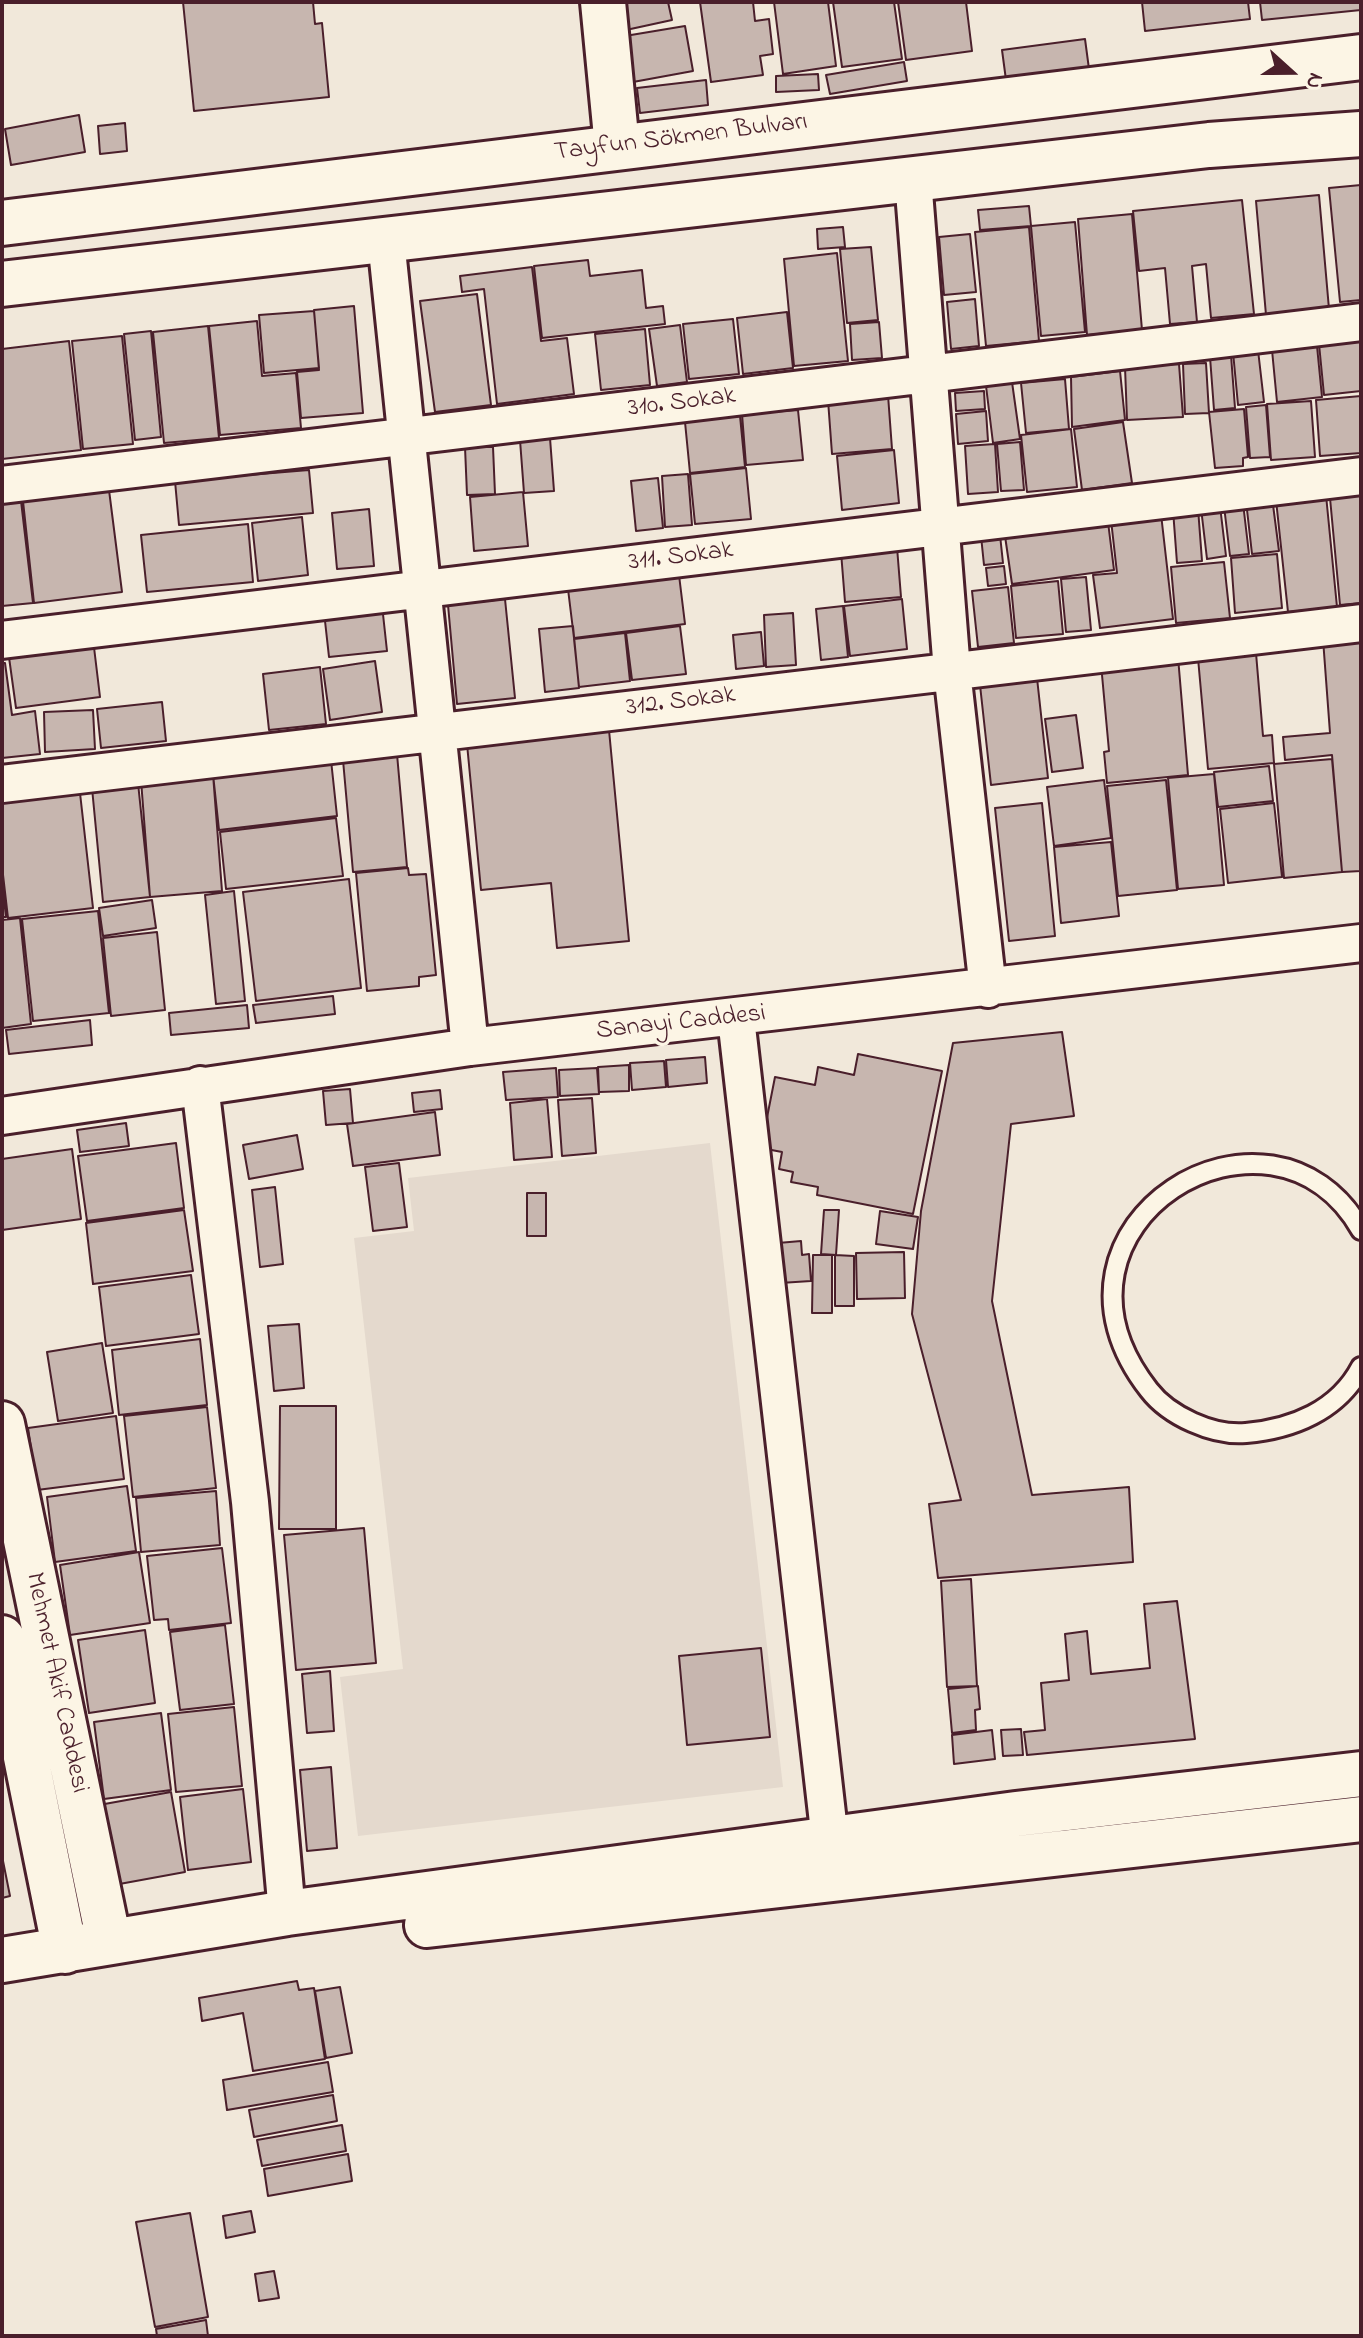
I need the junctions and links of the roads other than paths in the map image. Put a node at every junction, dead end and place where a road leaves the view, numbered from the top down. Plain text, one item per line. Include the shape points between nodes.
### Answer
1 (603, 2) edge
2 (1361, 57) edge
3 (907, 112) junction
4 (1361, 134) edge
5 (617, 147) junction
6 (913, 179) junction
7 (623, 213) junction
8 (2, 223) edge
9 (386, 240) junction
10 (2, 284) edge
11 (1361, 322) edge
12 (929, 375) junction
13 (407, 437) junction
14 (1361, 476) edge
15 (2, 485) edge
16 (939, 527) junction
17 (422, 589) junction
18 (1361, 623) edge
19 (2, 640) edge
20 (952, 671) junction
21 (437, 732) junction
22 (2, 784) edge
23 (1361, 943) edge
24 (988, 989) junction
25 (736, 1018) junction
26 (470, 1047) junction
27 (200, 1085) junction
28 (2, 1116) edge
29 (1361, 1230) edge
30 (1361, 1367) edge
31 (2, 1424) edge
32 (2, 1638) edge
33 (1361, 1774) edge
34 (1361, 1819) edge
35 (830, 1840) junction
36 (287, 1913) junction
37 (109, 1942) junction
38 (65, 1951) junction
39 (2, 1960) edge
40 (2, 1987) edge

1 - 5 street
2 - 3 street, Tayfun Sökmen Bulvarı
3 - 5 street, Tayfun Sökmen Bulvarı
3 - 6 street
4 - 6 street via 1209,145
5 - 7 street
5 - 8 street, Tayfun Sökmen Bulvarı
6 - 7 street
6 - 12 street
7 - 9 street
9 - 10 street
9 - 13 street
11 - 12 street, 310. Sokak
12 - 13 street, 310. Sokak
12 - 16 street
13 - 15 street, 310. Sokak
13 - 17 street
14 - 16 street, 311. Sokak
16 - 17 street, 311. Sokak
16 - 20 street
17 - 19 street, 311. Sokak
17 - 21 street
18 - 20 street, 312. Sokak
20 - 21 street, 312. Sokak
20 - 24 street
21 - 22 street, 312. Sokak
21 - 26 street
23 - 24 street, Sanayi Caddesi
24 - 25 street, Sanayi Caddesi
25 - 26 street, Sanayi Caddesi
25 - 35 street
26 - 27 street, Sanayi Caddesi
27 - 28 street, Sanayi Caddesi
27 - 36 street via 250,1502
29 - 30 lane via 1352,1214 1319,1184 1278,1167 1234,1164 1192,1175 1154,1200 1128,1235 1114,1277 1114,1321 1128,1363 1155,1398 1193,1423 1236,1434 1281,1430 1322,1411
31 - 37 street, Mehmet Akif Caddesi
32 - 38 street
33 - 35 street
34 - 40 street via 104,1961
35 - 36 street
36 - 37 street
37 - 38 street
38 - 39 street

